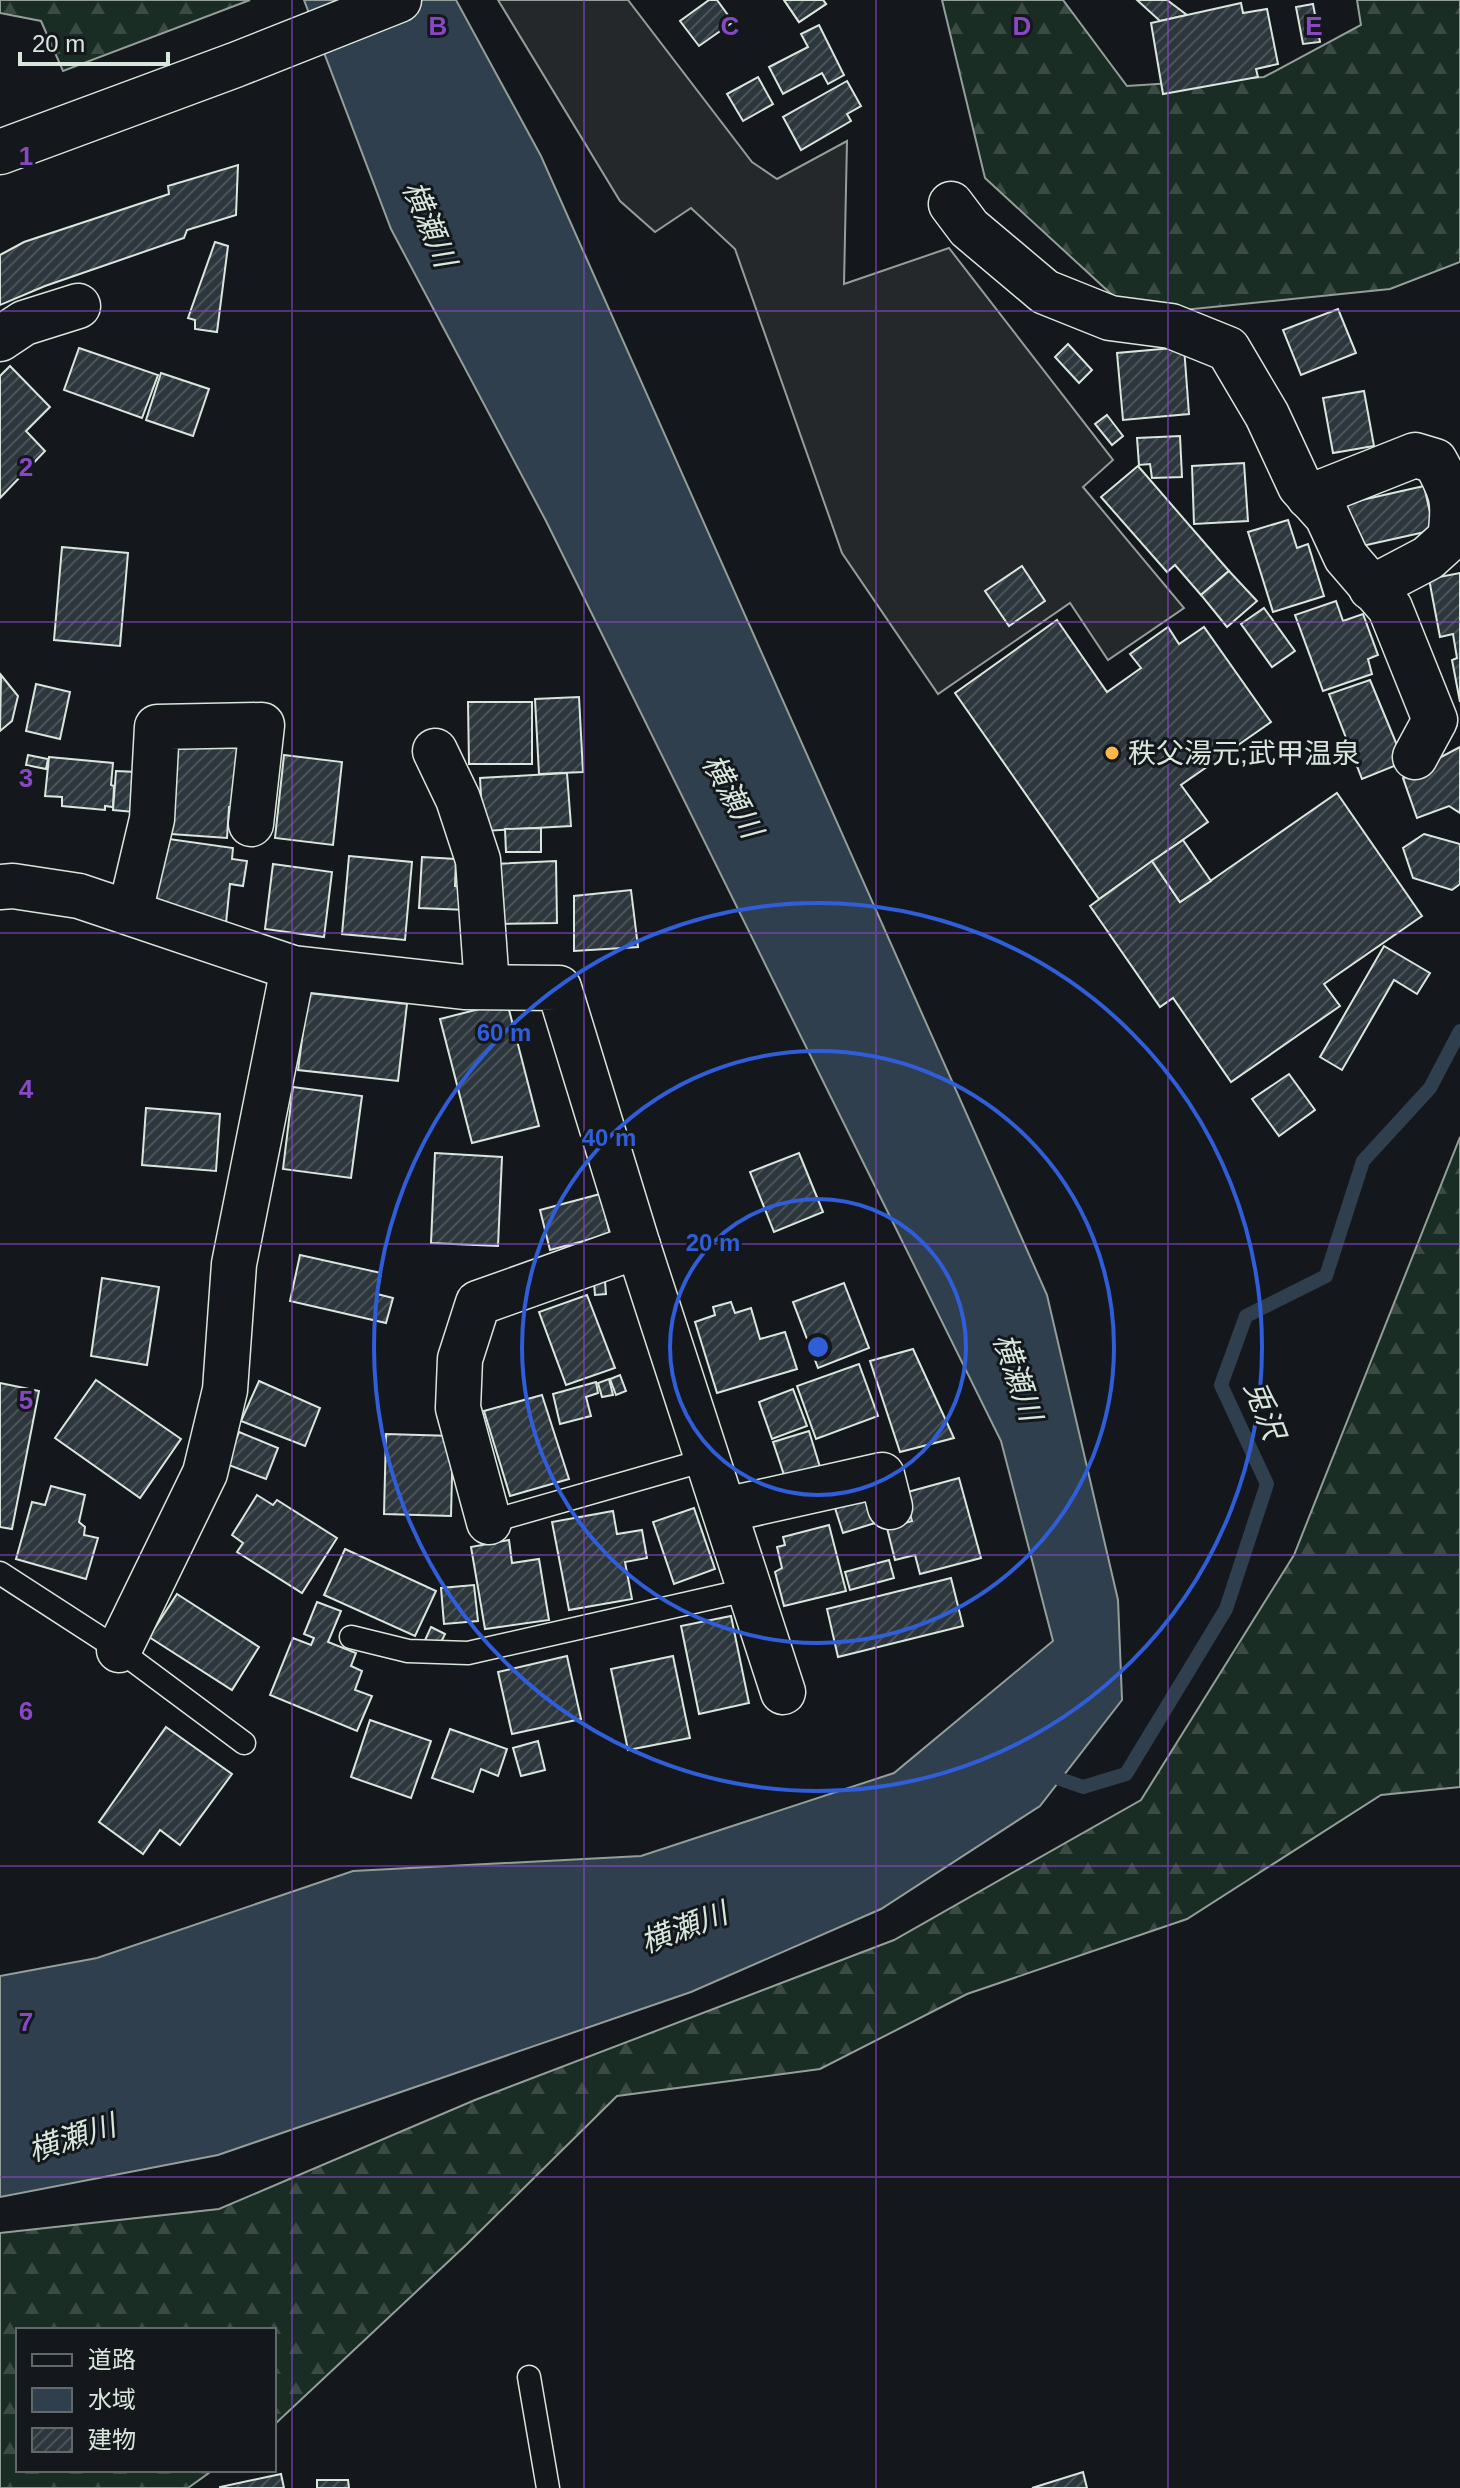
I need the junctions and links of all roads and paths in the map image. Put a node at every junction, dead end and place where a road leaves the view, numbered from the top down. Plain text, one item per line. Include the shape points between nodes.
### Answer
1 (399, 0) edge
2 (0, 152) edge
3 (951, 204) dead end
4 (78, 306) dead end
5 (0, 339) edge
6 (1309, 497) junction
7 (1371, 588) junction
8 (435, 751) dead end
9 (1415, 757) dead end
10 (251, 824) dead end
11 (0, 887) edge
12 (130, 912) junction
13 (293, 968) junction
14 (487, 986) junction
15 (638, 1246) junction
16 (709, 1459) junction
17 (890, 1507) dead end
18 (725, 1510) junction
19 (489, 1522) joint
20 (0, 1573) edge
21 (751, 1589) junction
22 (351, 1637) dead end
23 (119, 1650) junction
24 (783, 1692) dead end
25 (244, 1743) dead end
26 (529, 2377) dead end
27 (548, 2488) edge

1 - 2 street
3 - 6 street via 969,228 1045,292 1110,318 1171,326 1228,349
4 - 5 street via 24,323
6 - 7 street via 1327,516 1346,557
6 - 7 street via 1415,455 1435,461 1451,489 1450,538 1428,558
7 - 9 street via 1390,608 1435,720
8 - 14 street via 478,860
10 - 12 street via 262,725 157,727 152,819
11 - 12 street via 79,896
12 - 13 street
13 - 14 street
13 - 23 street via 234,1264 225,1390 205,1473
14 - 15 street via 559,988
15 - 16 street
15 - 19 street via 478,1303 460,1359 458,1408
16 - 18 street
16 - 19 lane
17 - 18 street via 882,1475
18 - 21 street
20 - 23 lane
21 - 22 lane via 468,1653 408,1651
21 - 24 street
23 - 25 lane
26 - 27 lane

